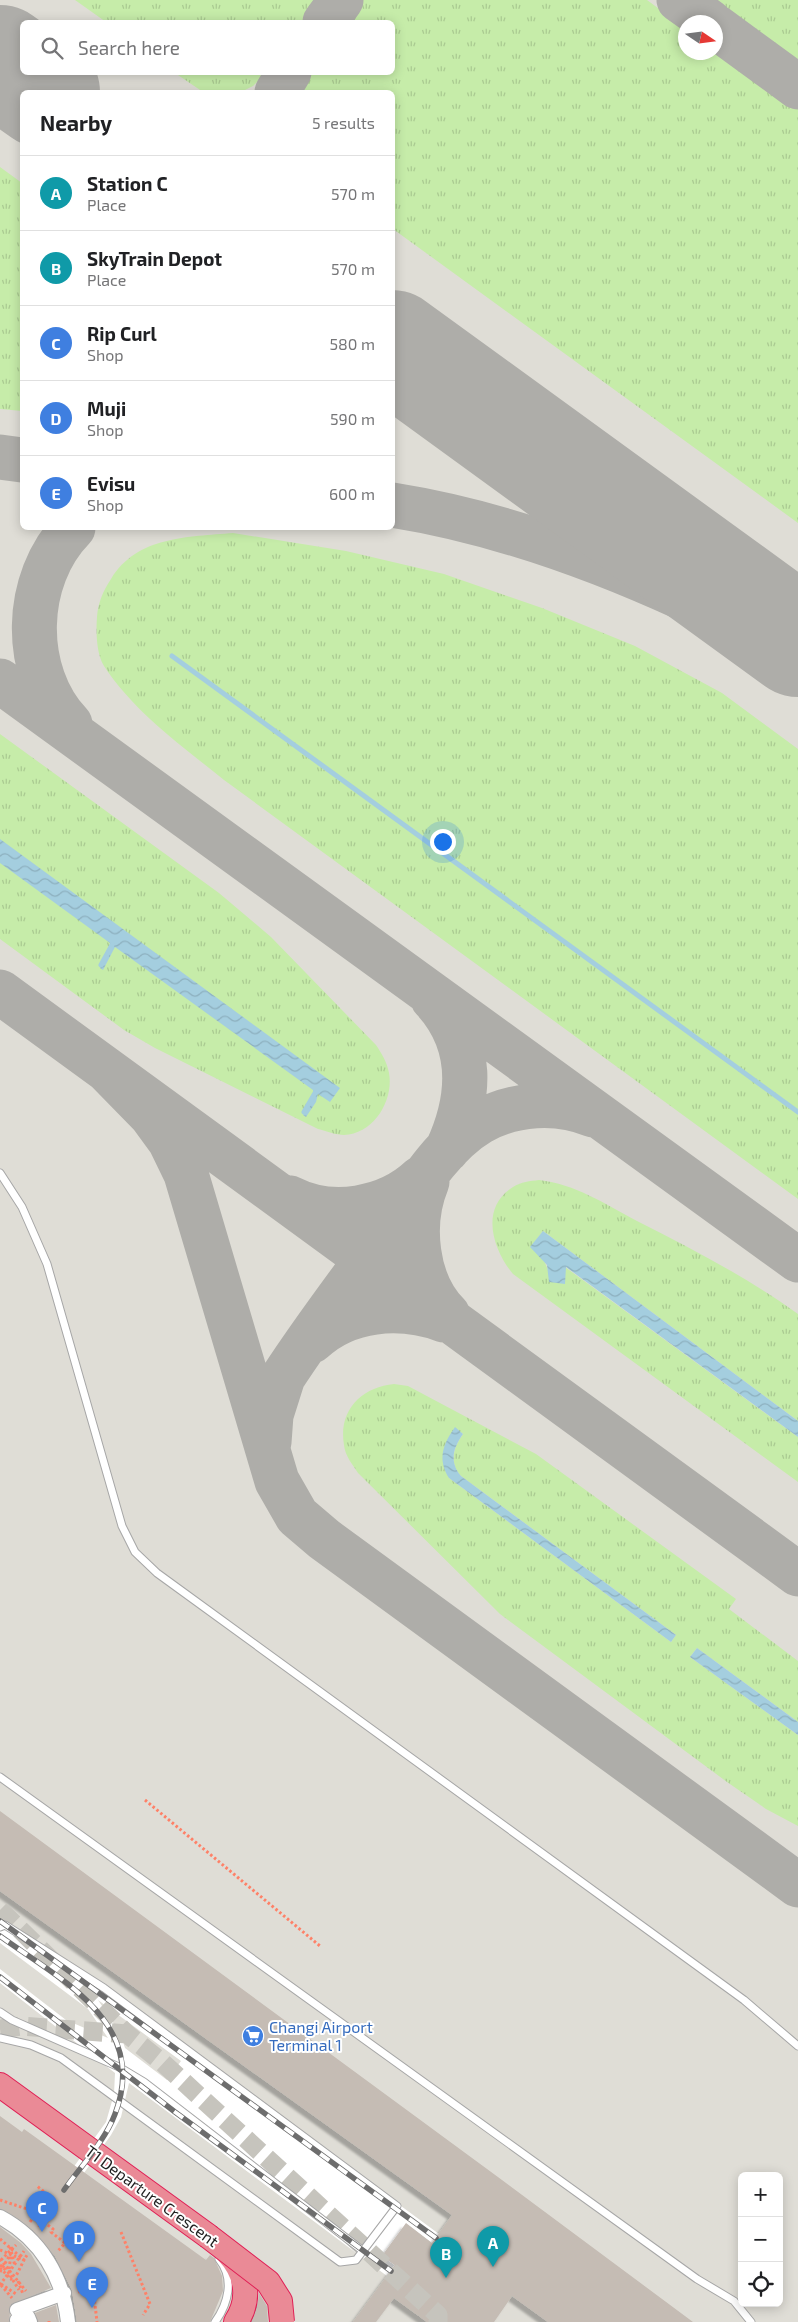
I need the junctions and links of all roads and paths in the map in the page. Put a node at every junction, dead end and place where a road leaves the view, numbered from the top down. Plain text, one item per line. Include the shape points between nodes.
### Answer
1 (0, 1173) edge
2 (0, 1777) edge
3 (145, 1800) dead end
4 (0, 1926) edge
5 (320, 1946) dead end
6 (0, 2012) edge
7 (0, 2038) edge
8 (798, 2046) edge
9 (0, 2085) edge
10 (38, 2186) dead end
11 (46, 2199) junction
12 (52, 2203) dead end
13 (0, 2217) edge
14 (121, 2232) dead end
15 (0, 2239) edge
16 (16, 2239) dead end
17 (216, 2243) junction
18 (32, 2247) dead end
19 (10, 2248) dead end
20 (0, 2250) edge
21 (363, 2251) junction
22 (57, 2252) dead end
23 (11, 2254) junction
24 (1, 2261) edge
25 (0, 2272) edge
26 (16, 2276) junction
27 (275, 2280) dead end
28 (66, 2294) junction
29 (28, 2295) dead end
30 (285, 2305) edge
31 (21, 2313) edge
32 (143, 2315) dead end
33 (68, 2322) edge
34 (97, 2322) edge
35 (215, 2322) edge
36 (236, 2322) edge
37 (752, 2322) edge

1 - 8 lane via 22,1207 47,1264 122,1526 134,1552 165,1578 744,2000
2 - 37 lane via 697,2280 734,2302
3 - 5 path
4 - 21 lane via 5,1925 104,1988 397,2206
6 - 21 lane via 119,2067 144,2082
7 - 21 lane via 61,2058 340,2262 356,2260
9 - 17 highway, T1 Departure Crescent
10 - 11 path via 48,2195
11 - 12 path
11 - 22 path via 26,2225 35,2214 53,2229 51,2232 65,2243
13 - 28 street via 28,2237 47,2257
14 - 32 path via 150,2304
15 - 23 path
16 - 24 path
17 - 30 highway, T1 Departure Crescent, bridge via 268,2282
17 - 36 highway, bridge via 237,2262 245,2282 245,2299
18 - 23 path
19 - 31 path via 15,2266 0,2287 9,2292
20 - 23 path via 12,2252 8,2271
23 - 26 path via 0,2250 24,2260
24 - 25 path
24 - 26 path
24 - 29 path
24 - 31 path via 24,2298
26 - 31 path
27 - 35 lane via 222,2240 213,2252 223,2264 228,2295
28 - 31 street
28 - 33 street
28 - 34 path via 93,2287

